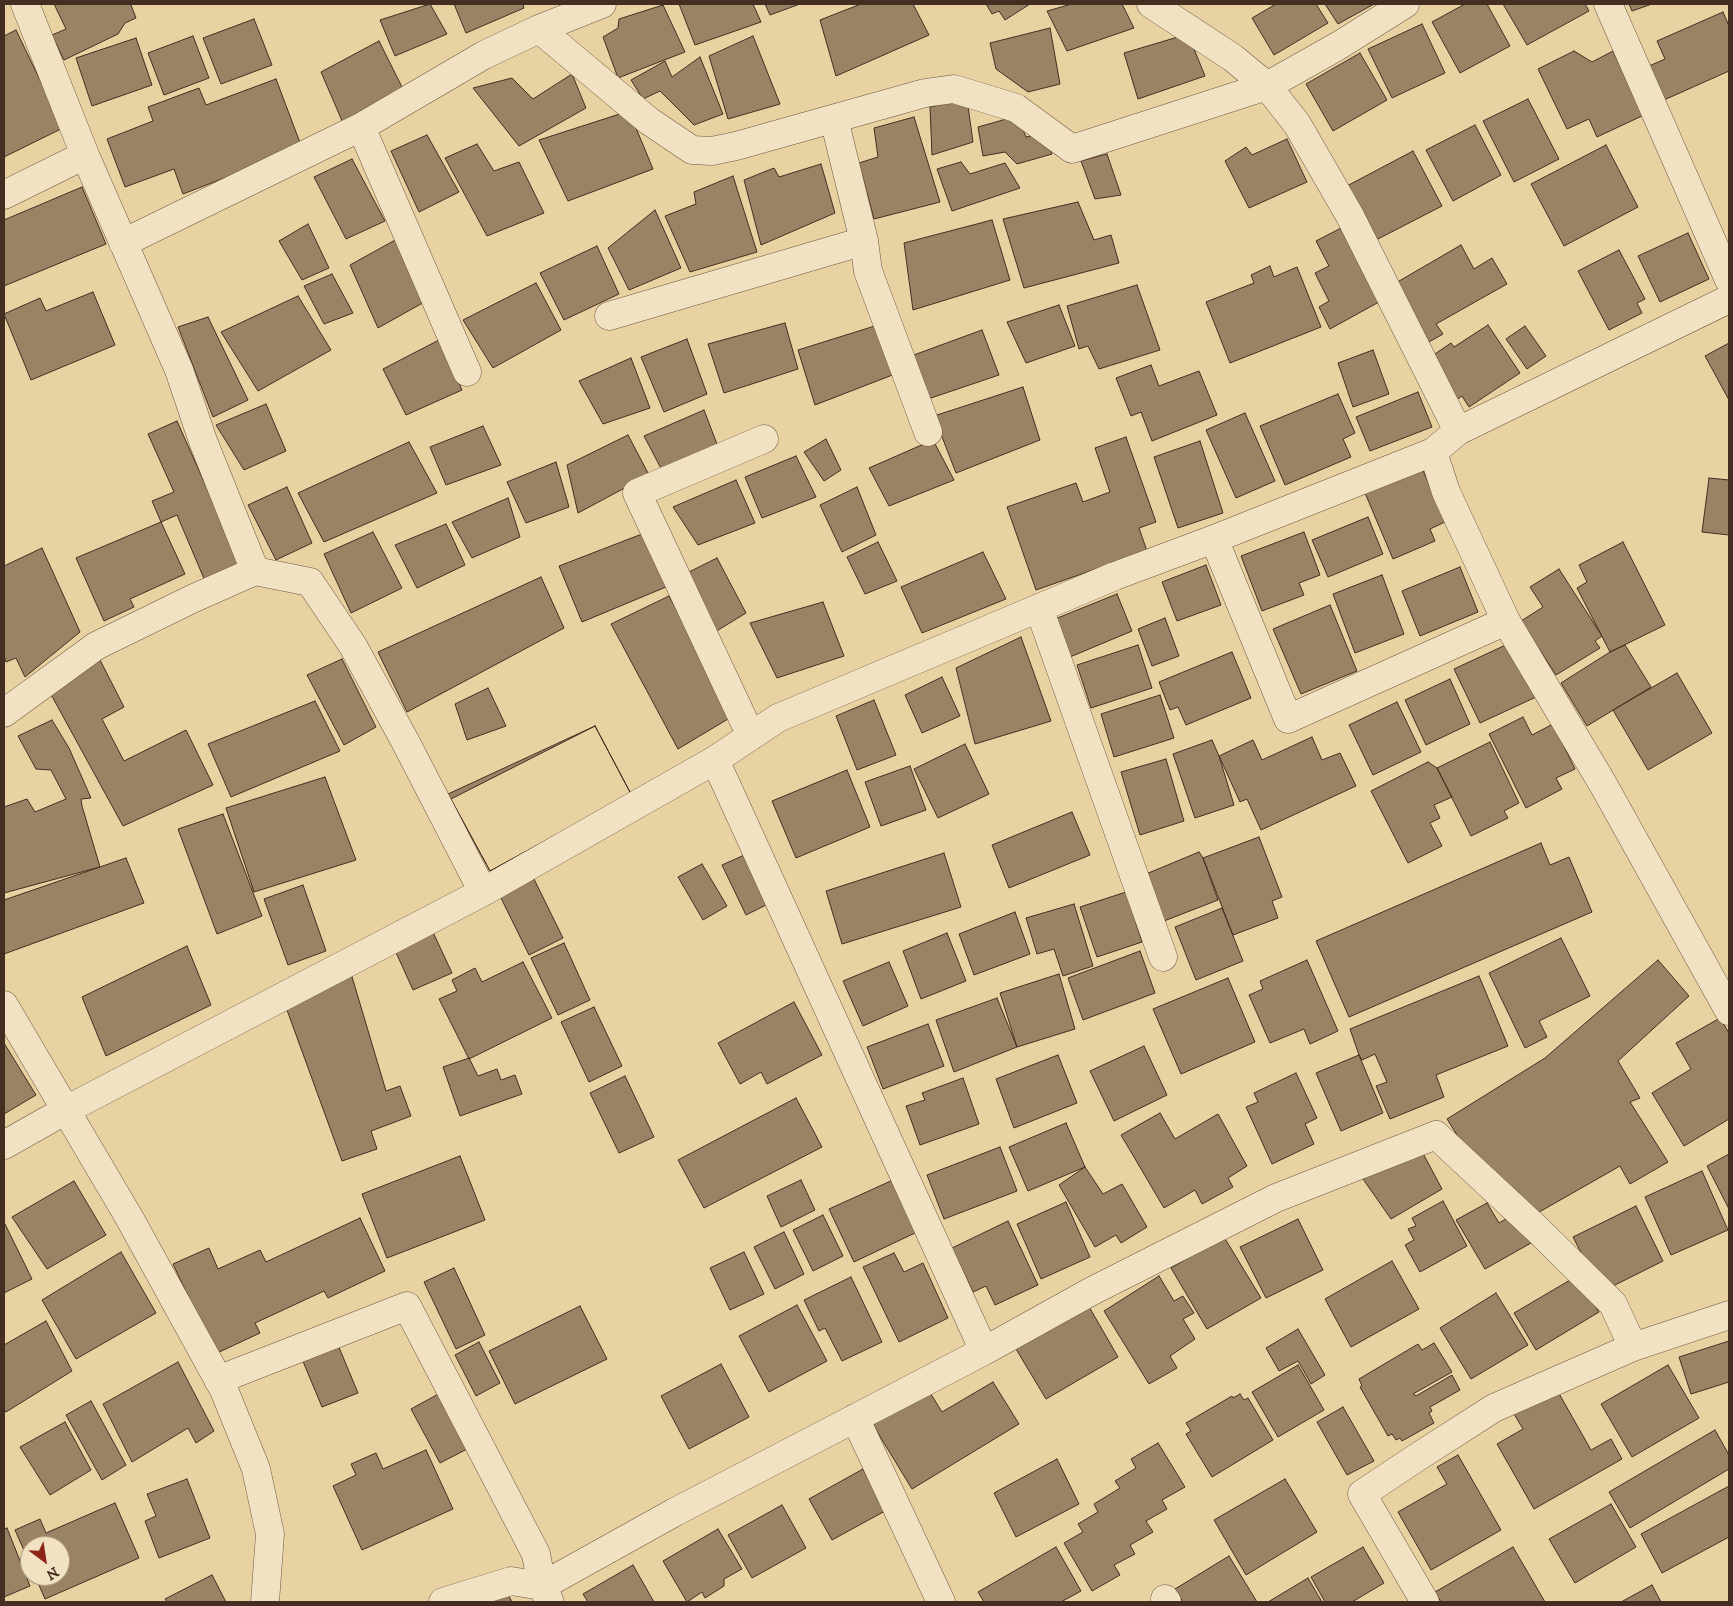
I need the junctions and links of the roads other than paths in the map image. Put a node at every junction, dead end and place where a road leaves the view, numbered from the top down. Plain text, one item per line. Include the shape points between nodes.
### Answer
1 (25, 4) edge
2 (602, 4) edge
3 (1152, 4) edge
4 (1404, 4) edge
5 (1608, 4) edge
6 (538, 28) junction
7 (1267, 86) junction
8 (834, 119) junction
9 (361, 126) junction
10 (85, 155) junction
11 (4, 195) edge
12 (864, 241) junction
13 (123, 243) junction
14 (1729, 280) edge
15 (1729, 299) edge
16 (609, 316) dead end
17 (467, 372) dead end
18 (1458, 431) junction
19 (928, 432) dead end
20 (764, 439) dead end
21 (1433, 452) junction
22 (1214, 539) junction
23 (255, 571) junction
24 (1039, 608) junction
25 (1506, 621) junction
26 (4, 713) edge
27 (751, 736) junction
28 (715, 760) junction
29 (483, 892) junction
30 (1163, 957) dead end
31 (4, 1005) edge
32 (1729, 1011) edge
33 (66, 1110) junction
34 (4, 1145) edge
35 (1729, 1315) edge
36 (1633, 1347) junction
37 (984, 1351) junction
38 (218, 1380) junction
39 (855, 1418) junction
40 (546, 1594) edge
41 (265, 1602) edge
42 (444, 1602) edge
43 (941, 1602) edge
44 (1425, 1602) edge

1 - 10 street
2 - 6 street
3 - 7 street via 1233,58
4 - 7 street
5 - 14 street
6 - 8 street via 649,121 692,150 712,151 736,146
6 - 9 street
7 - 8 street via 1072,149 1016,108 954,90 925,93
7 - 18 street via 1297,124 1350,216
8 - 12 street
9 - 13 street
9 - 17 street
10 - 11 street
10 - 13 street
12 - 16 street
12 - 19 street via 868,271
13 - 23 street via 179,370 203,441
15 - 18 street
18 - 21 street
20 - 27 street via 637,493
21 - 22 street
21 - 25 street via 1446,492
22 - 24 street
22 - 25 street via 1288,719
23 - 26 street via 96,646
23 - 29 street via 310,582 353,646
24 - 27 street via 778,718
24 - 30 street
25 - 32 street via 1604,786
27 - 28 street
28 - 29 street
28 - 37 street
29 - 33 street
31 - 33 street
33 - 34 street
33 - 38 street
35 - 36 street
36 - 37 street via 1613,1304 1436,1135 1276,1198 1092,1291
36 - 44 street via 1494,1408 1362,1494
37 - 39 street
38 - 40 street via 407,1306 536,1554
38 - 41 street via 256,1469 270,1534
39 - 40 street via 675,1512
39 - 43 street
40 - 42 street via 511,1581

